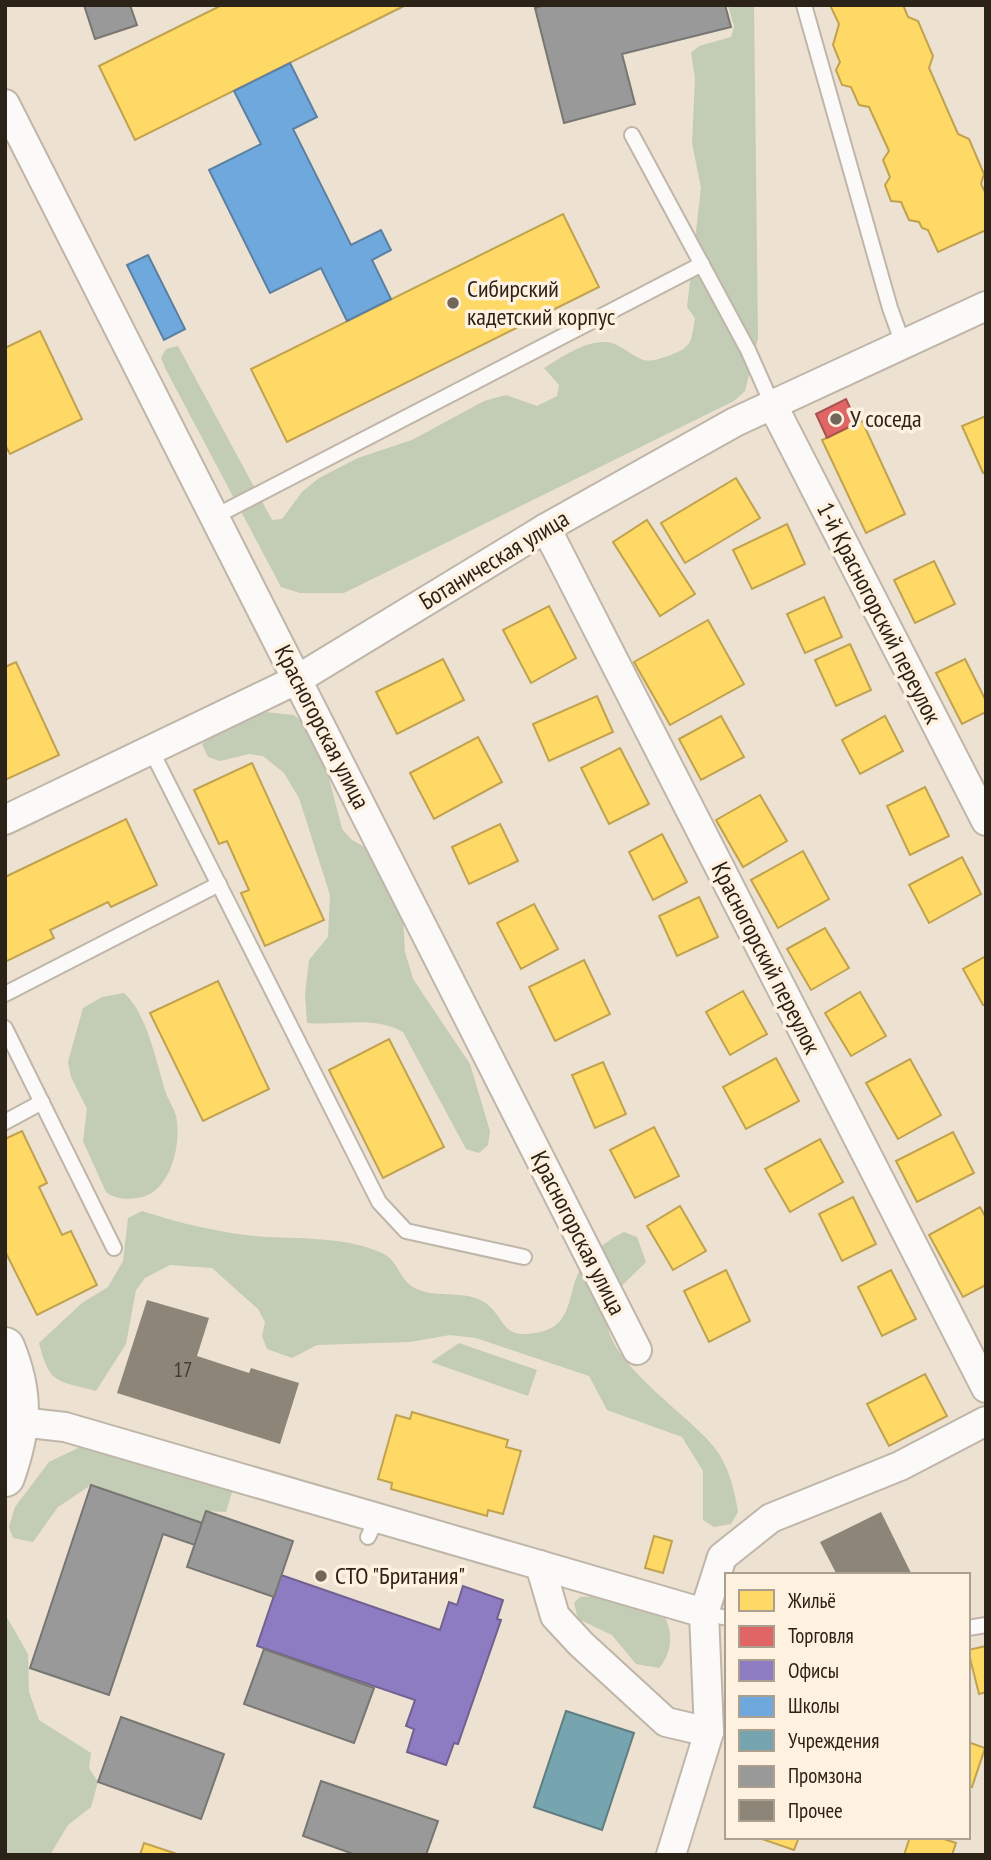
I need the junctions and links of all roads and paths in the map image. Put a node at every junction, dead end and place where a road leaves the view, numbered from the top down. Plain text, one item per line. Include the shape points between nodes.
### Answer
1 (804, 5) edge
2 (5, 104) edge
3 (632, 135) dead end
4 (702, 264) junction
5 (986, 306) edge
6 (903, 344) junction
7 (772, 404) junction
8 (216, 516) junction
9 (546, 528) junction
10 (298, 680) junction
11 (151, 750) junction
12 (5, 820) edge
13 (986, 821) edge
14 (219, 884) junction
15 (5, 994) edge
16 (5, 1028) edge
17 (43, 1102) junction
18 (5, 1122) edge
19 (114, 1248) dead end
20 (524, 1257) dead end
21 (5, 1347) edge
22 (637, 1350) dead end
23 (986, 1388) edge
24 (986, 1421) edge
25 (20, 1422) junction
26 (5, 1477) edge
27 (549, 1561) junction
28 (715, 1616) edge
29 (709, 1732) junction
30 (671, 1855) edge

1 - 6 lane
2 - 8 street, Красногорская улица
3 - 4 lane
4 - 7 lane
4 - 8 lane
5 - 6 street, Ботаническая улица
6 - 7 street, Ботаническая улица
7 - 9 street, Ботаническая улица
7 - 13 street, 1-й Красногорский переулок
8 - 10 street, Красногорская улица
9 - 10 street, Ботаническая улица
9 - 23 street, Красногорский переулок
10 - 11 street, Ботаническая улица
10 - 22 street, Красногорская улица
11 - 12 street, Ботаническая улица
11 - 14 lane
14 - 15 lane
14 - 20 lane via 379,1202 406,1231
16 - 17 lane
17 - 18 lane
17 - 19 lane
21 - 25 street via 19,1389
24 - 28 street via 900,1466 771,1518 722,1556
25 - 26 street
25 - 27 street via 65,1427 373,1528
27 - 28 street via 620,1580
27 - 29 street via 555,1616 580,1644 666,1722
28 - 29 street
29 - 30 street

